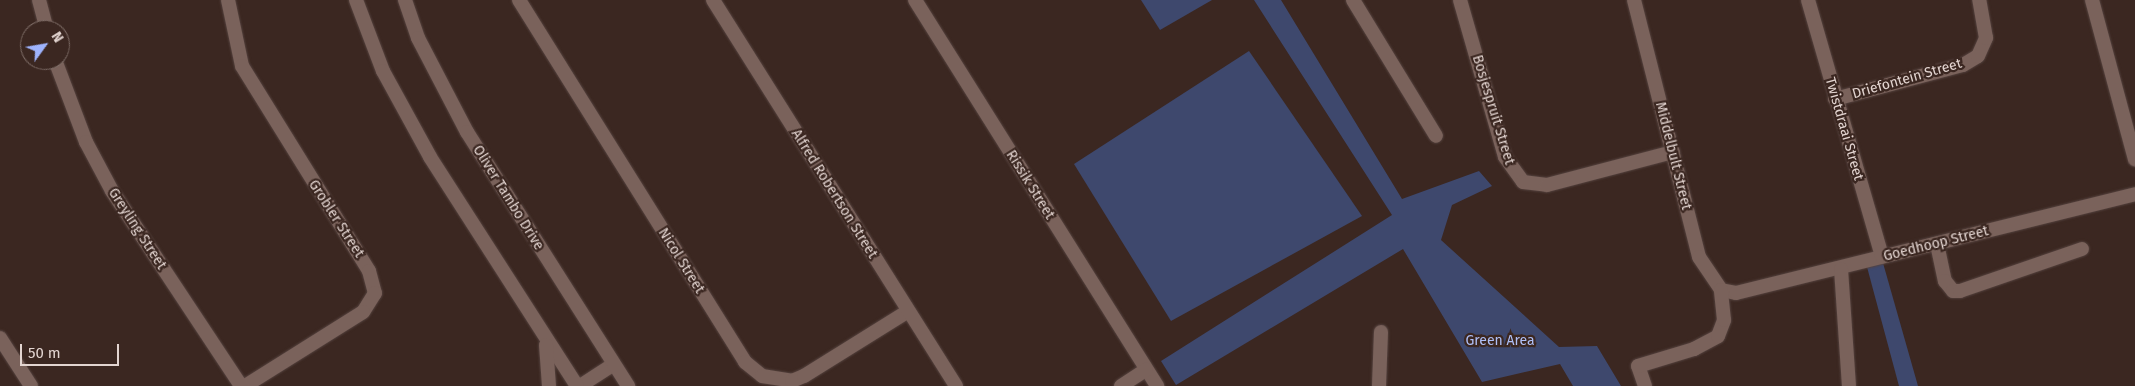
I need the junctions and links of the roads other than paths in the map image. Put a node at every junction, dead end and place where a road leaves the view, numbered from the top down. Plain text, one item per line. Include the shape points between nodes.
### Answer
1 (39, 0) edge
2 (228, 0) edge
3 (356, 0) edge
4 (406, 0) edge
5 (519, 0) edge
6 (714, 0) edge
7 (915, 0) edge
8 (1353, 0) edge
9 (1460, 0) edge
10 (1634, 0) edge
11 (1808, 0) edge
12 (1979, 0) edge
13 (2092, 0) edge
14 (44, 20) edge
15 (59, 70) edge
16 (1835, 99) junction
17 (1436, 136) dead end
18 (1673, 152) junction
19 (2135, 159) edge
20 (2135, 194) edge
21 (1937, 244) junction
22 (2082, 249) dead end
23 (1882, 258) junction
24 (1841, 269) junction
25 (1721, 290) junction
26 (907, 312) junction
27 (1381, 332) dead end
28 (544, 337) junction
29 (0, 338) edge
30 (612, 365) junction
31 (1146, 370) junction
32 (31, 386) edge
33 (243, 386) edge
34 (549, 386) edge
35 (578, 386) edge
36 (628, 386) edge
37 (956, 386) edge
38 (1121, 386) edge
39 (1157, 386) edge
40 (1379, 386) edge
41 (1645, 386) edge
42 (1849, 386) edge

1 - 14 street
2 - 33 street, Grobler Street via 242,66 370,271 375,293 362,312
3 - 28 street via 382,71 430,157
4 - 30 street, Oliver Tambo Drive via 418,38 467,132
5 - 26 street, Nicol Street via 745,362 762,376 792,381 804,376
6 - 26 street, Alfred Robertson Street
7 - 31 street, Rissik Street
8 - 17 street
9 - 18 street, Bosjespruit Street via 1505,157 1523,182 1548,185
10 - 18 street, Middelbult Street
11 - 16 street, Twistdraai Street
12 - 16 street, Driefontein Street via 1986,38 1978,56 1963,65
13 - 19 street
15 - 33 street, Greyling Street via 86,142 112,191
16 - 23 street, Twistdraai Street
18 - 25 street, Middelbult Street via 1699,258
20 - 21 street, Goedhoop Street
21 - 22 street via 1945,281 1953,291
21 - 23 street, Goedhoop Street
23 - 24 street, Goedhoop Street
24 - 25 street, Goedhoop Street via 1736,293
24 - 42 street
25 - 41 street via 1724,320 1718,336 1694,350 1638,366
26 - 37 street, Alfred Robertson Street
27 - 40 street
28 - 34 street via 550,366
28 - 35 street
29 - 32 street
30 - 35 street
30 - 36 street, Oliver Tambo Drive
31 - 38 street
31 - 39 street, Rissik Street

